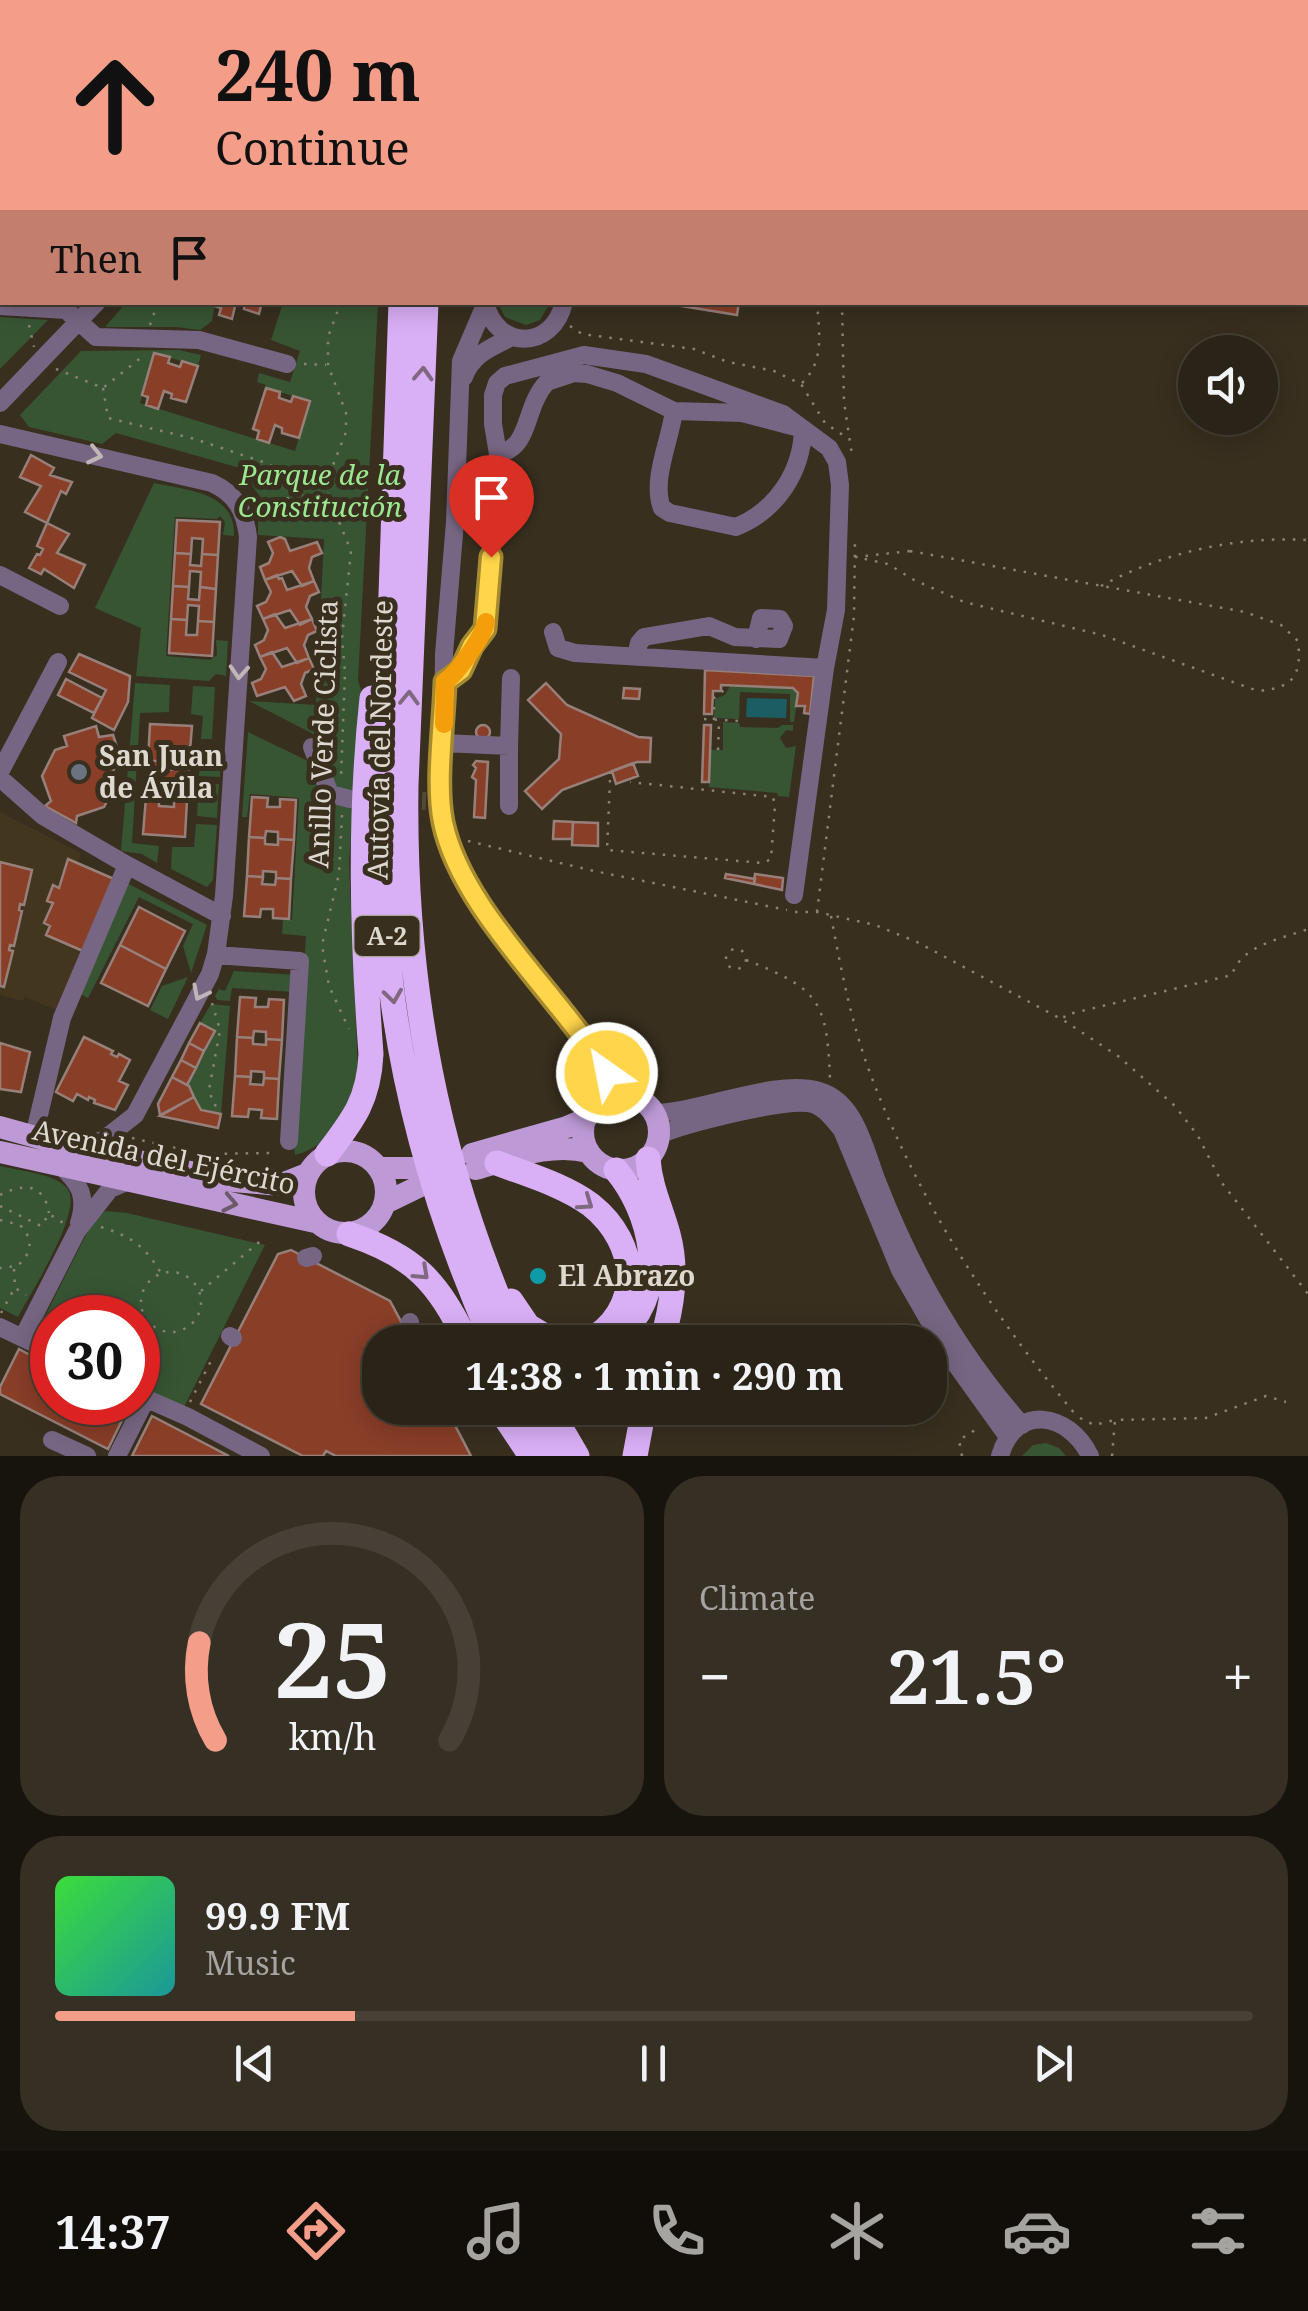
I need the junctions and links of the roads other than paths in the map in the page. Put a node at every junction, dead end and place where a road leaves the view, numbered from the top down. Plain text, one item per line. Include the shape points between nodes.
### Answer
1 (94, 305) edge
2 (401, 305) edge
3 (426, 305) edge
4 (485, 305) edge
5 (485, 305) edge
6 (564, 305) edge
7 (0, 306) edge
8 (80, 322) junction
9 (512, 338) junction
10 (288, 364) road end
11 (460, 388) junction
12 (0, 403) edge
13 (674, 411) junction
14 (804, 429) junction
15 (0, 434) edge
16 (21, 438) junction
17 (0, 447) edge
18 (498, 454) junction
19 (393, 514) junction
20 (0, 575) edge
21 (60, 606) dead end
22 (553, 632) dead end
23 (756, 639) dead end
24 (636, 656) junction
25 (58, 662) dead end
26 (825, 668) junction
27 (511, 678) dead end
28 (445, 682) junction
29 (444, 743) junction
30 (509, 746) junction
31 (312, 747) dead end
32 (0, 775) edge
33 (345, 798) road end
34 (508, 806) dead end
35 (405, 866) junction
36 (133, 868) junction
37 (794, 895) dead end
38 (222, 916) junction
39 (216, 956) junction
40 (594, 1052) junction
41 (629, 1095) junction
42 (592, 1110) junction
43 (656, 1124) junction
44 (0, 1127) edge
45 (34, 1136) junction
46 (284, 1147) road end
47 (0, 1152) edge
48 (589, 1152) junction
49 (328, 1154) junction
50 (65, 1155) junction
51 (648, 1160) junction
52 (482, 1162) junction
53 (378, 1168) junction
54 (616, 1170) junction
55 (307, 1174) junction
56 (129, 1181) junction
57 (385, 1203) junction
58 (315, 1222) junction
59 (77, 1231) junction
60 (349, 1234) junction
61 (458, 1325) edge
62 (486, 1325) edge
63 (509, 1325) edge
64 (530, 1325) edge
65 (612, 1325) edge
66 (630, 1325) edge
67 (666, 1325) edge
68 (0, 1327) edge
69 (23, 1337) junction
70 (30, 1341) edge
71 (160, 1405) edge
72 (130, 1425) edge
73 (510, 1425) edge
74 (536, 1425) edge
75 (558, 1425) edge
76 (641, 1425) edge
77 (1015, 1431) junction
78 (52, 1440) dead end
79 (87, 1456) edge
80 (117, 1456) edge
81 (260, 1456) edge
82 (531, 1456) edge
83 (554, 1456) edge
84 (577, 1456) edge
85 (636, 1456) edge
86 (1000, 1456) edge
87 (1090, 1456) edge

1 - 8 street
2 - 19 highway, Autovía del Nordeste / A-2
35 -> 3 highway, Autovía del Nordeste / A-2
4 - 9 street via 490,319
5 - 11 street via 462,360
6 - 9 street via 553,328 541,336
7 - 8 street via 66,310
8 - 10 street via 96,337 200,340
8 - 12 street
9 - 11 street via 474,359
11 - 28 street
13 - 14 street via 742,413
13 - 14 street via 657,483 662,508 718,526 750,521 783,490 803,449
13 - 18 street via 617,382 561,376 538,392 519,444
14 - 18 street via 757,402 646,364 584,355 497,383
14 - 26 street via 829,448 840,485 836,610
15 - 16 street
16 - 17 street
16 -> 38 street via 212,484 238,502 248,536
18 - 28 street via 485,629 461,670
19 - 49 highway via 362,823 370,1083
19 -> 62 highway, Autovía del Nordeste / A-2 via 384,816 392,989 423,1146
20 - 21 street
22 - 24 street via 558,648
23 - 24 street via 708,626 644,638
24 - 26 street
25 - 32 street
26 - 37 street
27 - 30 street
28 - 29 street
29 - 30 street
29 - 40 street via 434,801 470,886
30 - 34 street
31 - 33 street via 330,794
32 - 36 street via 43,816
35 - 63 highway, Autovía del Nordeste / A-2 via 433,1095 462,1206
35 - 64 highway via 434,1049 468,1185 498,1274
36 - 38 street
36 - 45 street via 62,1018
38 - 39 street
39 - 46 street via 300,961
39 -> 50 street via 144,1101 120,1128
40 - 41 street
40 - 42 street
41 - 42 main road via 618,1094
41 - 43 main road via 639,1098
42 - 48 main road via 584,1142
42 - 52 main road
43 - 51 main road via 656,1148
43 - 77 street via 685,1126 790,1102 814,1104 831,1116 900,1270 947,1352 994,1418
43 - 77 street via 681,1111 789,1088 830,1096 855,1122 913,1264
44 - 45 main road, Avenida del Ejército
45 - 50 main road, Avenida del Ejército
47 - 50 main road, Avenida del Ejército
48 - 52 main road via 554,1148
48 - 54 main road
49 - 53 main road via 350,1151
49 - 55 main road
50 - 55 main road, Avenida del Ejército via 269,1186
50 - 56 main road, Avenida del Ejército
50 - 59 street via 83,1195
51 - 54 main road
51 - 67 highway via 674,1270
52 -> 65 highway via 580,1198 599,1212 617,1235 629,1274 627,1297
53 - 57 main road
53 - 57 main road via 418,1177
54 - 66 highway via 633,1192 650,1249 646,1297
55 - 58 main road via 303,1197
56 -> 58 main road, Avenida del Ejército
56 - 59 street via 110,1188
57 - 60 main road via 368,1227
58 - 60 main road
59 - 69 street
60 -> 61 highway via 396,1252 424,1273
68 - 69 street
69 - 70 street
71 - 81 street
72 - 80 street
73 - 82 highway
74 - 83 highway
75 - 84 highway
76 - 85 highway
77 - 86 street
77 - 87 street via 1042,1419 1063,1424
78 - 79 street

